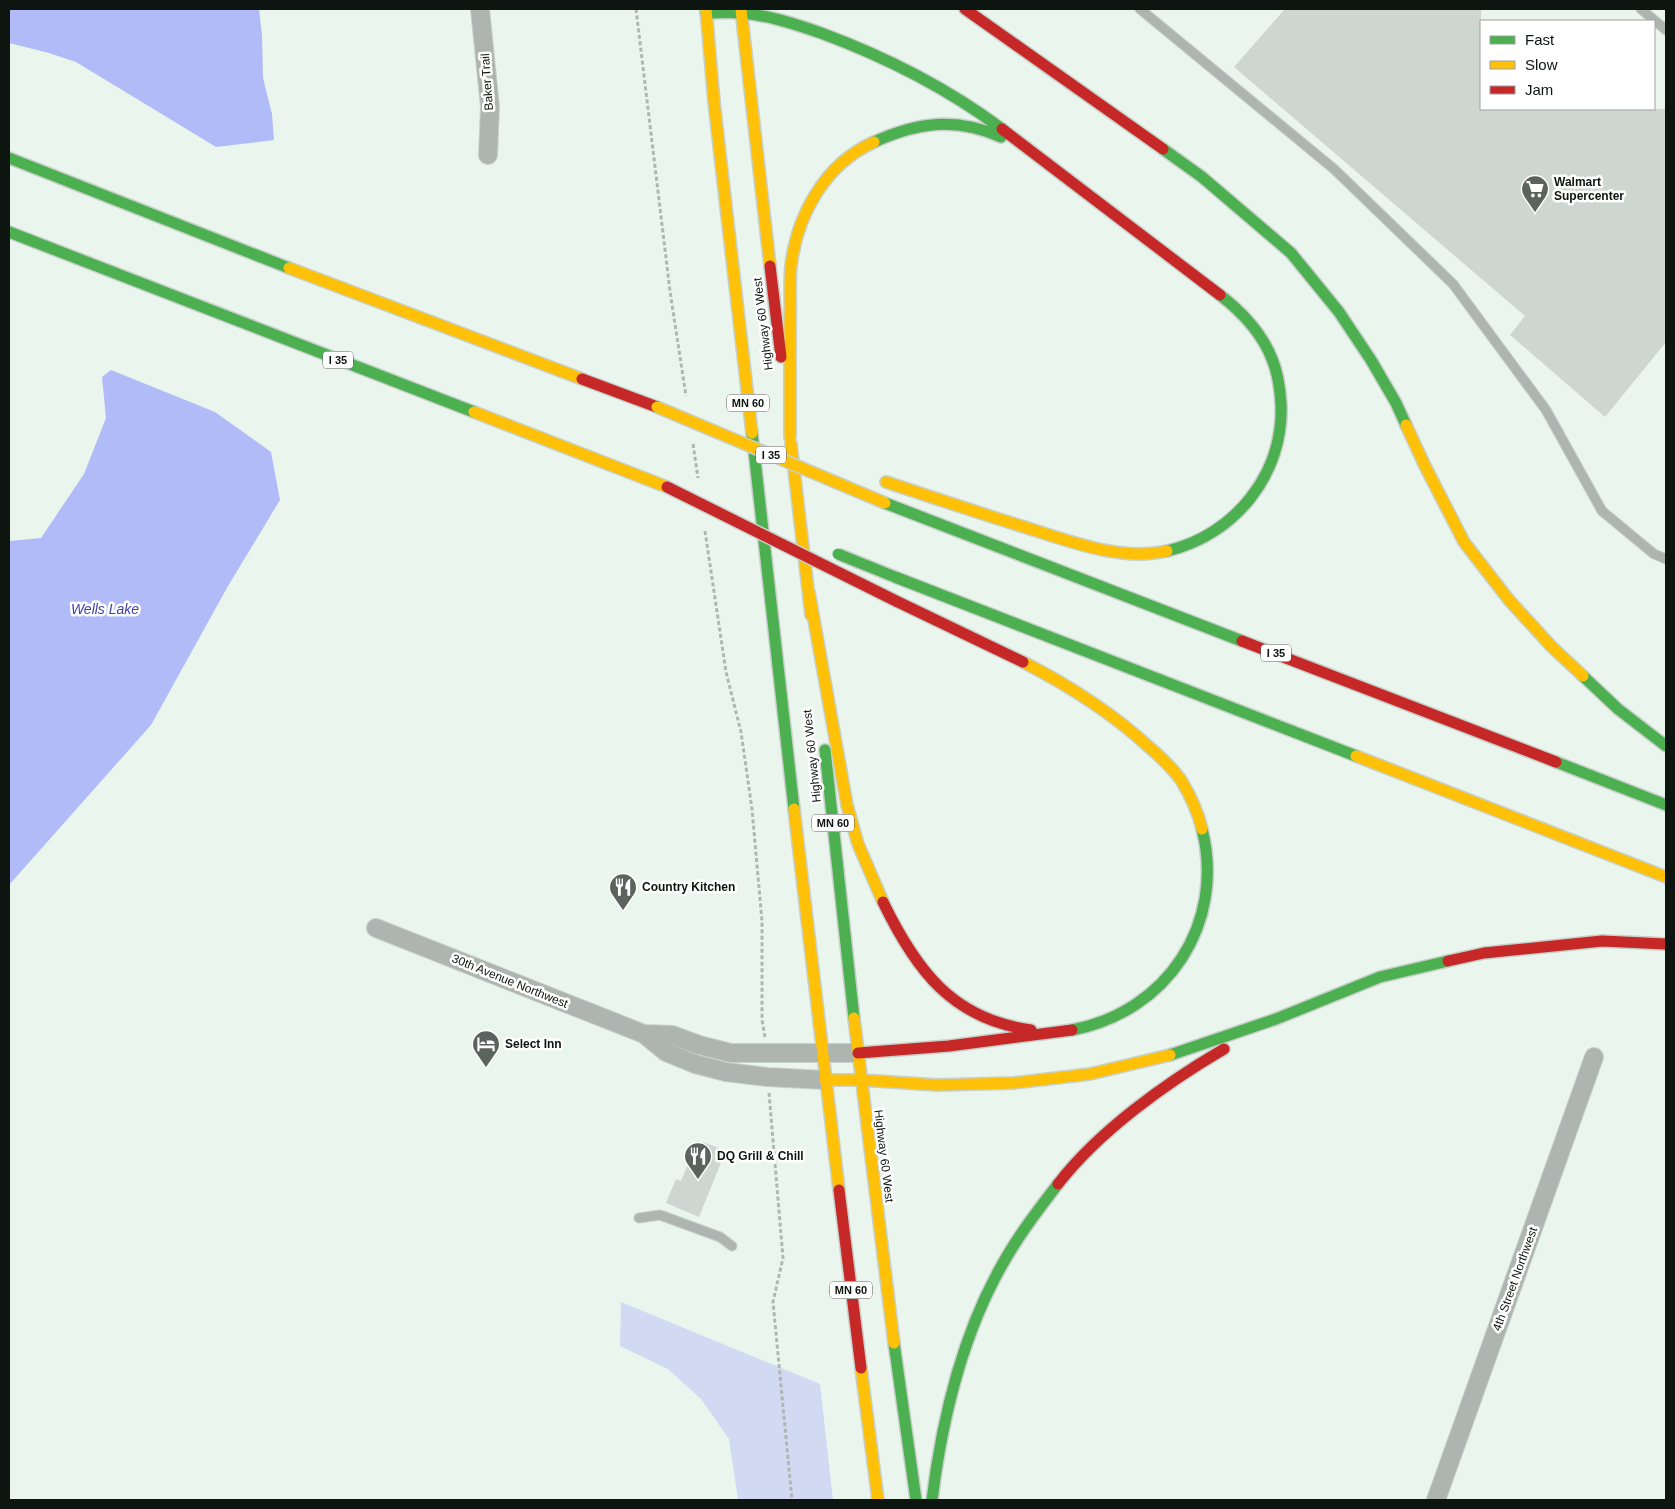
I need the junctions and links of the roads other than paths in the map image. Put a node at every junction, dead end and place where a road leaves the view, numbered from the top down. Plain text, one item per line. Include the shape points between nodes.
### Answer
1 (480, 9) edge
2 (965, 9) edge
3 (1140, 9) edge
4 (1640, 9) edge
5 (706, 11) edge
6 (741, 11) edge
7 (1654, 20) edge
8 (1655, 21) edge
9 (1666, 30) edge
10 (1030, 151) junction
11 (488, 155) dead end
12 (9, 158) edge
13 (9, 232) edge
14 (657, 407) junction
15 (790, 437) junction
16 (804, 455) dead end
17 (881, 481) dead end
18 (667, 487) junction
19 (1666, 559) edge
20 (808, 592) junction
21 (1666, 746) edge
22 (1666, 805) edge
23 (1666, 876) edge
24 (376, 928) dead end
25 (1666, 944) edge
26 (1276, 1019) junction
27 (1057, 1032) junction
28 (644, 1034) junction
29 (822, 1053) junction
30 (858, 1053) junction
31 (1594, 1057) dead end
32 (825, 1080) junction
33 (861, 1080) junction
34 (639, 1218) dead end
35 (732, 1246) dead end
36 (878, 1500) edge
37 (916, 1500) edge
38 (932, 1500) edge
39 (1436, 1500) edge

1 - 11 street, Baker Trail via 490,107
2 - 21 main road via 1202,177 1291,253 1339,312 1371,360 1464,542 1509,600 1551,646 1618,709
3 - 19 lane via 1334,169 1453,284 1546,410 1602,511 1654,554
4 - 7 lane
5 - 6 main road
5 - 29 main road, Highway 60 West / MN 60
6 - 10 main road via 786,21 851,44 915,73 974,108
6 - 15 main road, Highway 60 West / MN 60
8 - 9 lane
10 - 15 main road via 994,133 970,126 937,124 906,128 876,139 848,157 824,180 807,207 796,237 791,268
10 - 17 main road via 1238,308 1258,332 1272,360 1280,390 1281,422 1275,453 1262,482 1244,507 1220,528 1192,544 1162,552 1131,554 1099,550
12 - 14 main road, I 35
13 - 18 main road, I 35
14 - 16 main road, bridge
14 - 22 main road, I 35, bridge via 885,503
15 - 20 main road, Highway 60 West / MN 60
18 - 23 main road, I 35, bridge
18 - 27 main road, bridge via 1043,673 1097,706 1147,744 1172,769 1191,798 1204,831 1210,866 1206,903 1195,937 1178,967 1154,992 1124,1012 1092,1026
20 - 27 main road via 853,827 877,890 900,934 927,975 948,996 973,1012 1028,1030
20 - 30 main road, Highway 60 West / MN 60
24 - 28 street, 30th Avenue Northwest
25 - 26 main road via 1602,941 1484,953 1380,977
26 - 33 main road via 1165,1057 1090,1074 1014,1083 937,1085
26 - 38 main road via 1196,1065 1117,1123 1066,1174 1019,1236 991,1284 952,1389
27 - 30 main road
28 - 29 street, 30th Avenue Northwest via 672,1035 731,1053
28 - 32 street, 30th Avenue Northwest via 666,1052 726,1072
29 - 30 street, 30th Avenue Northwest
29 - 32 main road, Highway 60 West / MN 60
30 - 33 main road, Highway 60 West / MN 60
31 - 39 street, 4th Street Northwest
32 - 33 main road
32 - 36 main road, Highway 60 West / MN 60
33 - 37 main road, Highway 60 West / MN 60
34 - 35 lane via 660,1216 720,1237

